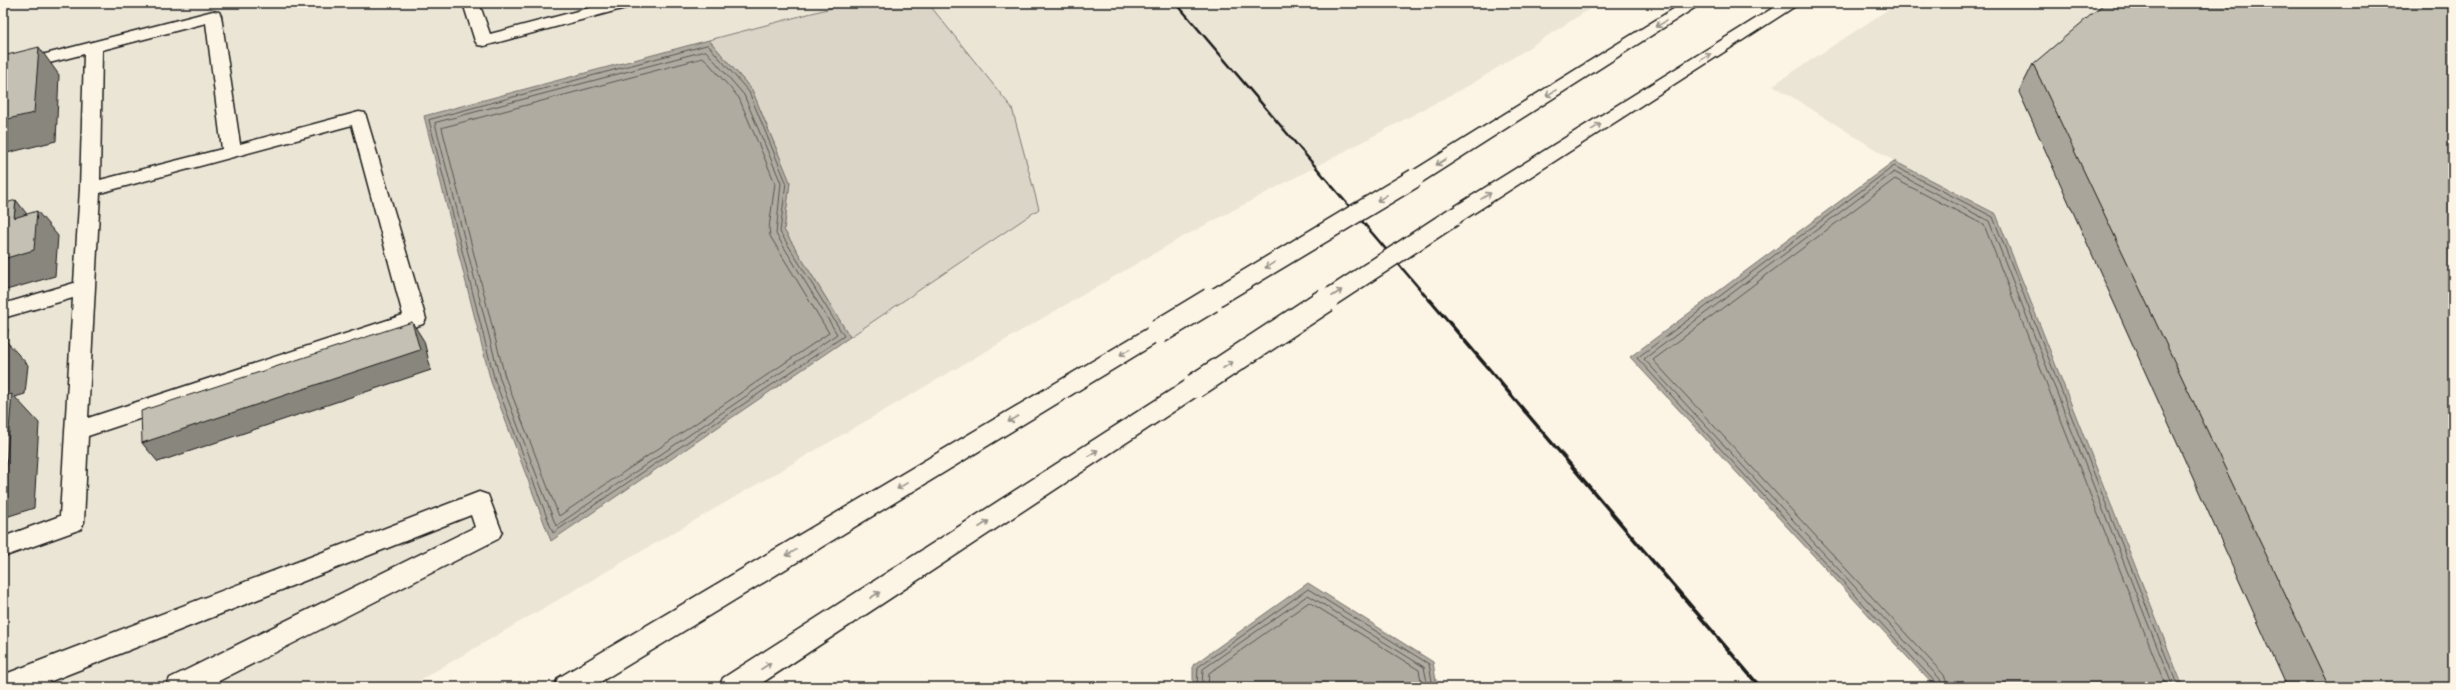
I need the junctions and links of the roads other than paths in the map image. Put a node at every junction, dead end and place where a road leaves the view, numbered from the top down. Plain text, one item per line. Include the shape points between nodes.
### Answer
1 (471, 3) edge
2 (627, 3) edge
3 (1694, 3) edge
4 (1792, 3) edge
5 (93, 47) junction
6 (3, 70) edge
7 (232, 152) junction
8 (90, 189) junction
9 (84, 287) junction
10 (3, 311) edge
11 (76, 431) junction
12 (3, 547) edge
13 (4, 687) edge
14 (180, 687) edge
15 (568, 687) edge
16 (733, 687) edge

1 - 2 main road via 484,41
3 -> 15 main road, bridge via 1415,178
16 -> 4 main road, bridge via 1453,217
5 - 6 main road
5 - 7 main road via 213,16
5 - 8 main road
7 - 8 main road
7 - 11 main road via 359,117 415,319
8 - 9 main road
9 - 10 main road
9 - 11 main road
11 - 12 main road via 72,522
13 - 14 main road via 479,502 489,532

